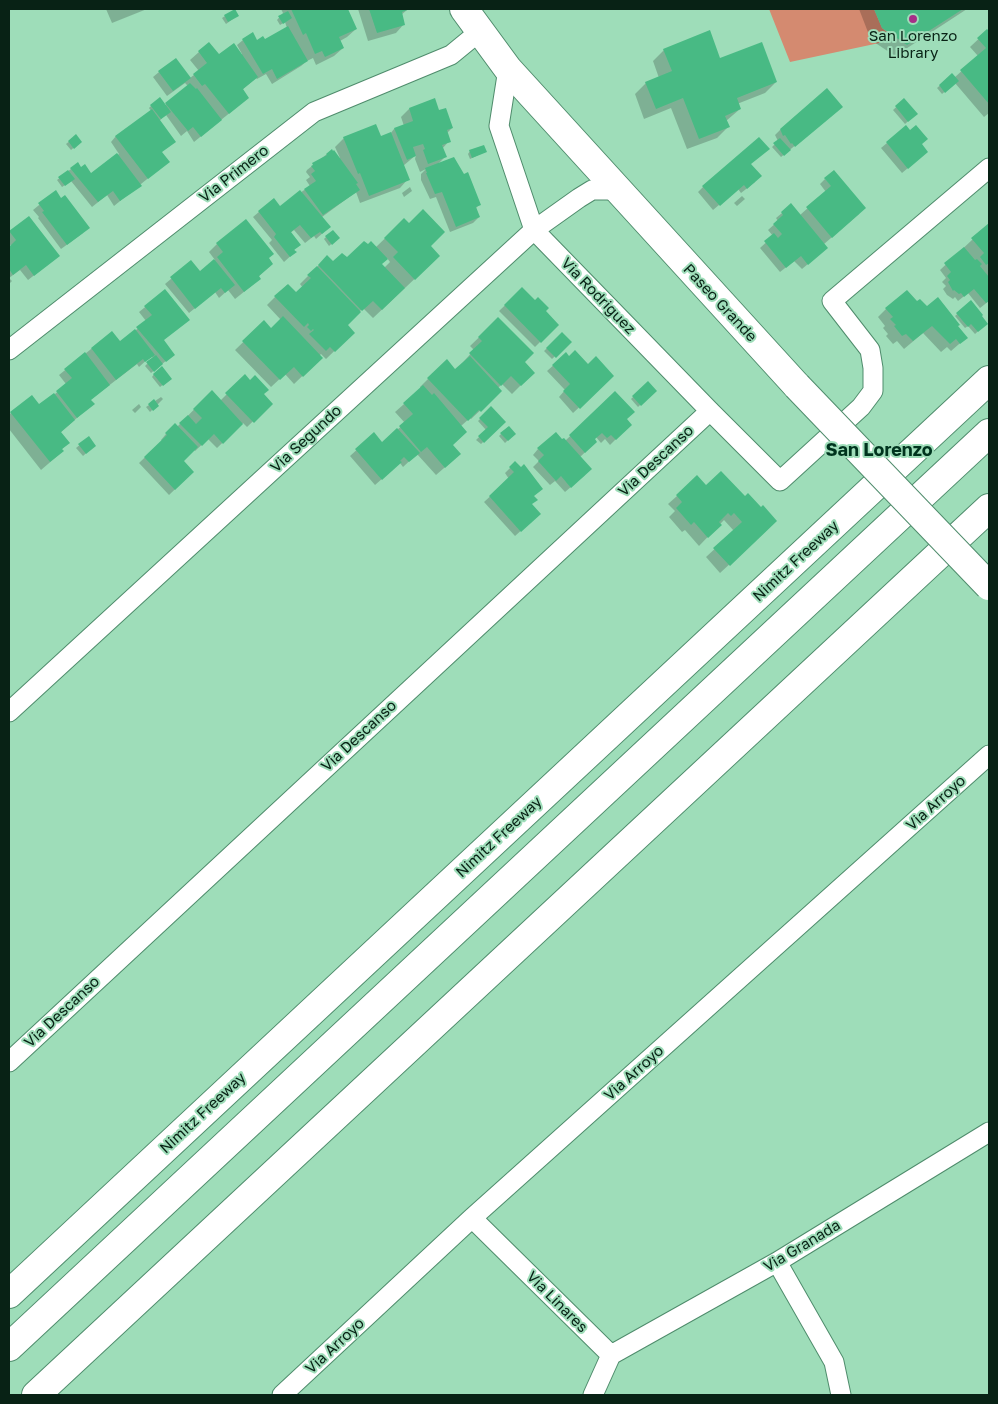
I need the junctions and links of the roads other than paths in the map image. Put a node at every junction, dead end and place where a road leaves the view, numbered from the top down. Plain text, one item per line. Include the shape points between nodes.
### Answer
1 (464, 9) edge
2 (479, 32) junction
3 (508, 69) junction
4 (989, 168) edge
5 (617, 190) junction
6 (534, 230) junction
7 (9, 350) edge
8 (989, 380) edge
9 (710, 411) junction
10 (989, 433) edge
11 (989, 508) edge
12 (989, 586) edge
13 (9, 712) edge
14 (989, 755) edge
15 (9, 1062) edge
16 (989, 1132) edge
17 (472, 1218) junction
18 (777, 1262) junction
19 (9, 1294) edge
20 (9, 1348) edge
21 (611, 1356) junction
22 (36, 1395) edge
23 (282, 1395) edge
24 (593, 1395) edge
25 (841, 1395) edge

1 - 2 main road, Paseo Grande
2 - 3 main road, Paseo Grande
2 - 7 street, Via Primero via 451,55 314,112
3 - 5 main road, Paseo Grande
3 - 6 street, Via Rodriguez via 499,126
4 - 9 street, Via Rodriguez via 832,301 870,350 874,368 872,391 861,407 780,481
5 - 6 street, Via Segundo via 592,190
5 - 12 main road, Paseo Grande, bridge via 797,386
6 - 9 street, Via Rodriguez
6 - 13 street, Via Segundo
8 - 19 main road, Nimitz Freeway
9 - 15 street, Via Descanso
10 - 20 main road
11 - 22 main road
14 - 17 street, Via Arroyo
16 - 18 street, Via Granada
17 - 21 street, Via Linares
17 - 23 street, Via Arroyo
18 - 21 street, Via Granada
18 - 25 street via 834,1362
21 - 24 street

